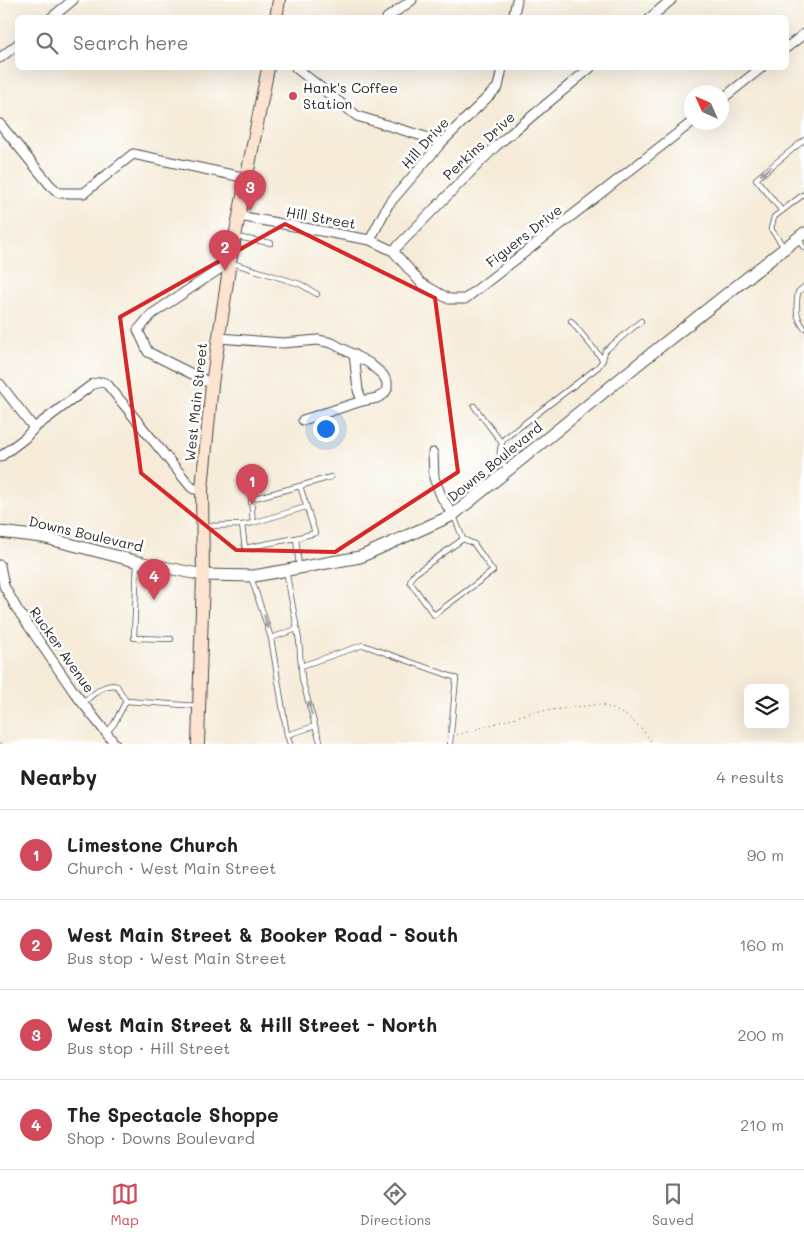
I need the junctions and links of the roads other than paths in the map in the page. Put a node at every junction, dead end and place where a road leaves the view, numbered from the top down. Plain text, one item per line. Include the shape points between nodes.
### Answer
1 (73, 0) edge
2 (279, 0) edge
3 (412, 0) edge
4 (517, 0) edge
5 (671, 0) edge
6 (55, 15) edge
7 (276, 15) edge
8 (391, 15) edge
9 (514, 15) edge
10 (654, 15) edge
11 (804, 34) edge
12 (15, 46) edge
13 (789, 46) edge
14 (0, 58) edge
15 (268, 70) edge
16 (299, 70) edge
17 (502, 70) edge
18 (588, 70) edge
19 (759, 70) edge
20 (729, 94) edge
21 (0, 124) edge
22 (684, 128) edge
23 (804, 140) edge
24 (442, 142) junction
25 (247, 178) junction
26 (804, 194) edge
27 (782, 211) junction
28 (239, 216) junction
29 (235, 237) junction
30 (370, 240) junction
31 (802, 240) edge
32 (271, 243) dead end
33 (785, 248) junction
34 (393, 250) junction
35 (230, 262) junction
36 (804, 287) edge
37 (317, 294) dead end
38 (571, 321) dead end
39 (641, 321) dead end
40 (804, 328) edge
41 (219, 338) junction
42 (354, 354) junction
43 (603, 360) junction
44 (0, 384) edge
45 (212, 384) junction
46 (362, 401) junction
47 (474, 406) dead end
48 (303, 420) dead end
49 (34, 428) junction
50 (502, 443) junction
51 (433, 454) dead end
52 (0, 457) edge
53 (508, 470) junction
54 (331, 477) dead end
55 (300, 486) junction
56 (202, 489) junction
57 (306, 507) junction
58 (453, 515) junction
59 (253, 523) junction
60 (242, 525) junction
61 (201, 526) junction
62 (0, 532) edge
63 (296, 538) junction
64 (463, 539) junction
65 (136, 561) junction
66 (0, 565) edge
67 (299, 568) junction
68 (286, 570) junction
69 (203, 575) junction
70 (251, 576) junction
71 (2, 587) edge
72 (297, 629) junction
73 (271, 638) junction
74 (171, 639) dead end
75 (301, 666) junction
76 (126, 701) junction
77 (83, 704) junction
78 (200, 706) junction
79 (315, 726) junction
80 (106, 733) junction
81 (287, 735) junction
82 (115, 744) edge
83 (198, 744) edge
84 (290, 744) edge
85 (321, 744) edge
86 (450, 744) edge

1 - 6 street
2 - 7 main road
3 - 8 street
4 - 9 street
5 - 10 street
11 - 13 street
12 - 14 street
15 - 25 main road, West Main Street
16 - 24 street via 357,116
17 - 24 street, Hill Drive via 498,87
18 - 34 street, Perkins Drive via 496,146
19 - 20 street
21 - 25 street via 60,193 84,192 133,154
22 - 34 street, Figuers Drive via 465,299 449,299 421,283
23 -> 27 lane via 756,179
24 - 30 street, Hill Drive via 388,205
25 - 28 main road, West Main Street
26 - 27 lane
27 - 33 lane via 774,217 771,229
28 - 29 main road, West Main Street
28 - 30 street, Hill Street
29 - 32 lane
29 - 35 main road, West Main Street
30 - 34 street, Figuers Drive
31 - 33 street, Downs Boulevard
33 - 53 street, Downs Boulevard
35 - 37 lane via 300,284
35 - 41 main road, West Main Street
35 - 45 street via 152,314 138,330 148,352
36 - 40 lane via 798,292 796,312
38 - 43 lane
39 - 43 lane via 605,351
41 - 42 street via 283,343 318,340
41 - 45 main road, West Main Street
42 - 46 street
42 - 46 street via 369,363 387,382 384,394
43 - 50 lane via 598,368
44 - 49 street
45 - 56 main road, West Main Street
46 - 48 street
47 - 50 lane
49 - 52 street
49 - 56 street via 93,384 105,383 191,487
50 - 53 lane via 500,459
51 - 58 street via 434,478
53 - 58 street, Downs Boulevard
54 - 55 lane
55 - 57 lane
55 - 59 lane via 251,499
56 - 61 main road, West Main Street
57 - 59 lane
57 - 63 lane via 315,533
58 - 64 lane
58 - 67 street, Downs Boulevard via 360,557
59 - 60 lane
60 - 61 lane
60 - 63 lane via 245,548
61 - 69 main road, West Main Street
62 - 65 street, Downs Boulevard via 42,537
63 - 67 lane
64 - 64 lane via 414,575 410,582 434,614 493,570 474,544
65 - 69 street, Downs Boulevard
65 - 74 lane via 134,638
66 - 71 street, Rucker Avenue
67 - 68 street, Downs Boulevard
68 - 70 street, Downs Boulevard
68 - 72 lane
69 - 70 street, Downs Boulevard
69 - 78 main road, West Main Street
70 -> 73 lane
71 - 77 street, Rucker Avenue
72 - 73 lane
72 - 75 lane
73 - 81 lane
79 -> 75 lane
75 - 86 lane via 363,645 456,678
76 - 77 lane via 117,686 112,684
76 - 78 lane
76 - 80 lane
77 - 80 street, Rucker Avenue
78 - 83 main road, West Main Street
79 - 81 lane
79 - 85 lane
80 - 82 street, Rucker Avenue
81 - 84 lane

